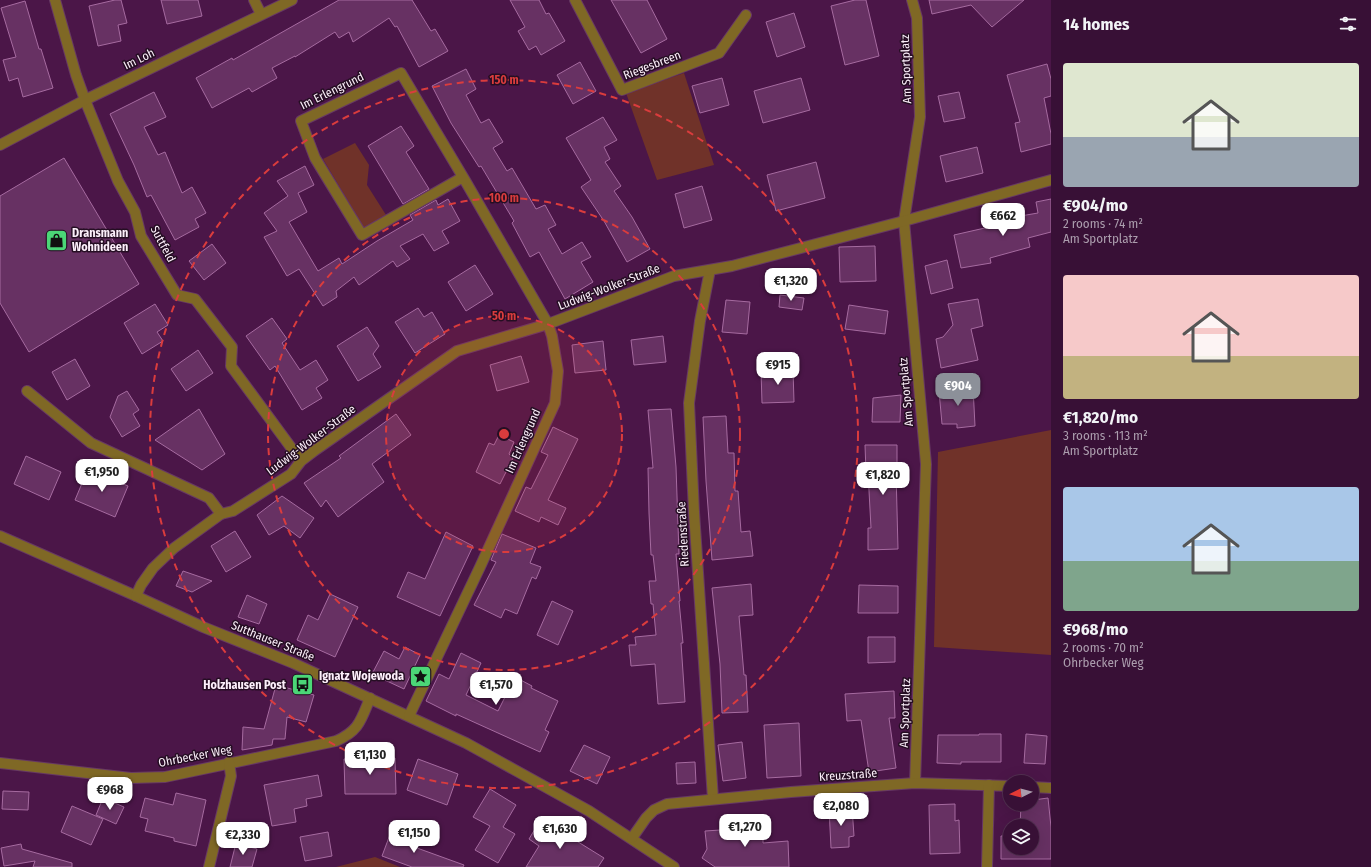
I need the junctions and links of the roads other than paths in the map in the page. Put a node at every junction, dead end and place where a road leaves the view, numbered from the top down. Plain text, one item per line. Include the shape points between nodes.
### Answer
1 (55, 0) edge
2 (254, 0) edge
3 (292, 0) edge
4 (575, 0) edge
5 (912, 0) edge
6 (261, 14) junction
7 (746, 15) dead end
8 (85, 100) junction
9 (0, 145) edge
10 (464, 177) junction
11 (1051, 180) edge
12 (904, 220) junction
13 (710, 270) junction
14 (548, 324) junction
15 (27, 391) dead end
16 (301, 461) junction
17 (221, 514) junction
18 (0, 536) edge
19 (136, 596) junction
20 (370, 698) junction
21 (409, 716) junction
22 (229, 762) junction
23 (0, 763) edge
24 (915, 783) junction
25 (989, 785) junction
26 (1003, 786) edge
27 (1039, 787) edge
28 (1051, 788) edge
29 (713, 799) junction
30 (632, 838) junction
31 (209, 867) edge
32 (674, 867) edge
33 (987, 867) edge

1 - 8 street, Suttfeld
2 - 6 street
3 - 6 street, Im Loh
4 - 7 street, Riegesbreen via 622,90 719,53
5 - 12 street, Am Sportplatz via 917,18 920,117
6 - 8 street, Im Loh
8 - 9 street, Im Loh
8 - 16 street, Suttfeld via 118,181 135,212 141,236 177,295 196,299 232,347 232,366
10 - 10 street, Im Erlengrund via 362,234 315,158 301,121 401,73
10 - 14 street, Im Erlengrund
11 - 12 street, Ludwig-Wolker-Straße
12 - 13 street, Ludwig-Wolker-Straße
12 - 24 street, Am Sportplatz via 926,464
13 - 14 street, Ludwig-Wolker-Straße via 674,276
13 - 29 street, Riedenstraße via 689,403
14 - 16 street, Ludwig-Wolker-Straße via 457,351
14 - 21 street, Im Erlengrund via 558,371 555,402
15 - 17 street via 91,443 210,498
16 - 17 street, Ludwig-Wolker-Straße via 291,474 233,512
17 - 19 street, Ludwig-Wolker-Straße via 174,548 153,568
18 - 19 street, Sutthauser Straße
19 - 20 street, Sutthauser Straße
20 - 21 street, Sutthauser Straße
20 - 22 street, Ohrbecker Weg via 358,727 347,737 336,742
21 - 30 street, Sutthauser Straße via 539,782
22 - 23 street, Ohrbecker Weg via 165,777 131,778
22 - 31 street via 231,776
24 - 25 street, Kreuzstraße
24 - 29 street, Kreuzstraße
25 - 26 street, Kreuzstraße
25 - 33 street
27 - 28 street
29 - 30 street, Kreuzstraße via 667,804 654,810
30 - 32 street, Sutthauser Straße

